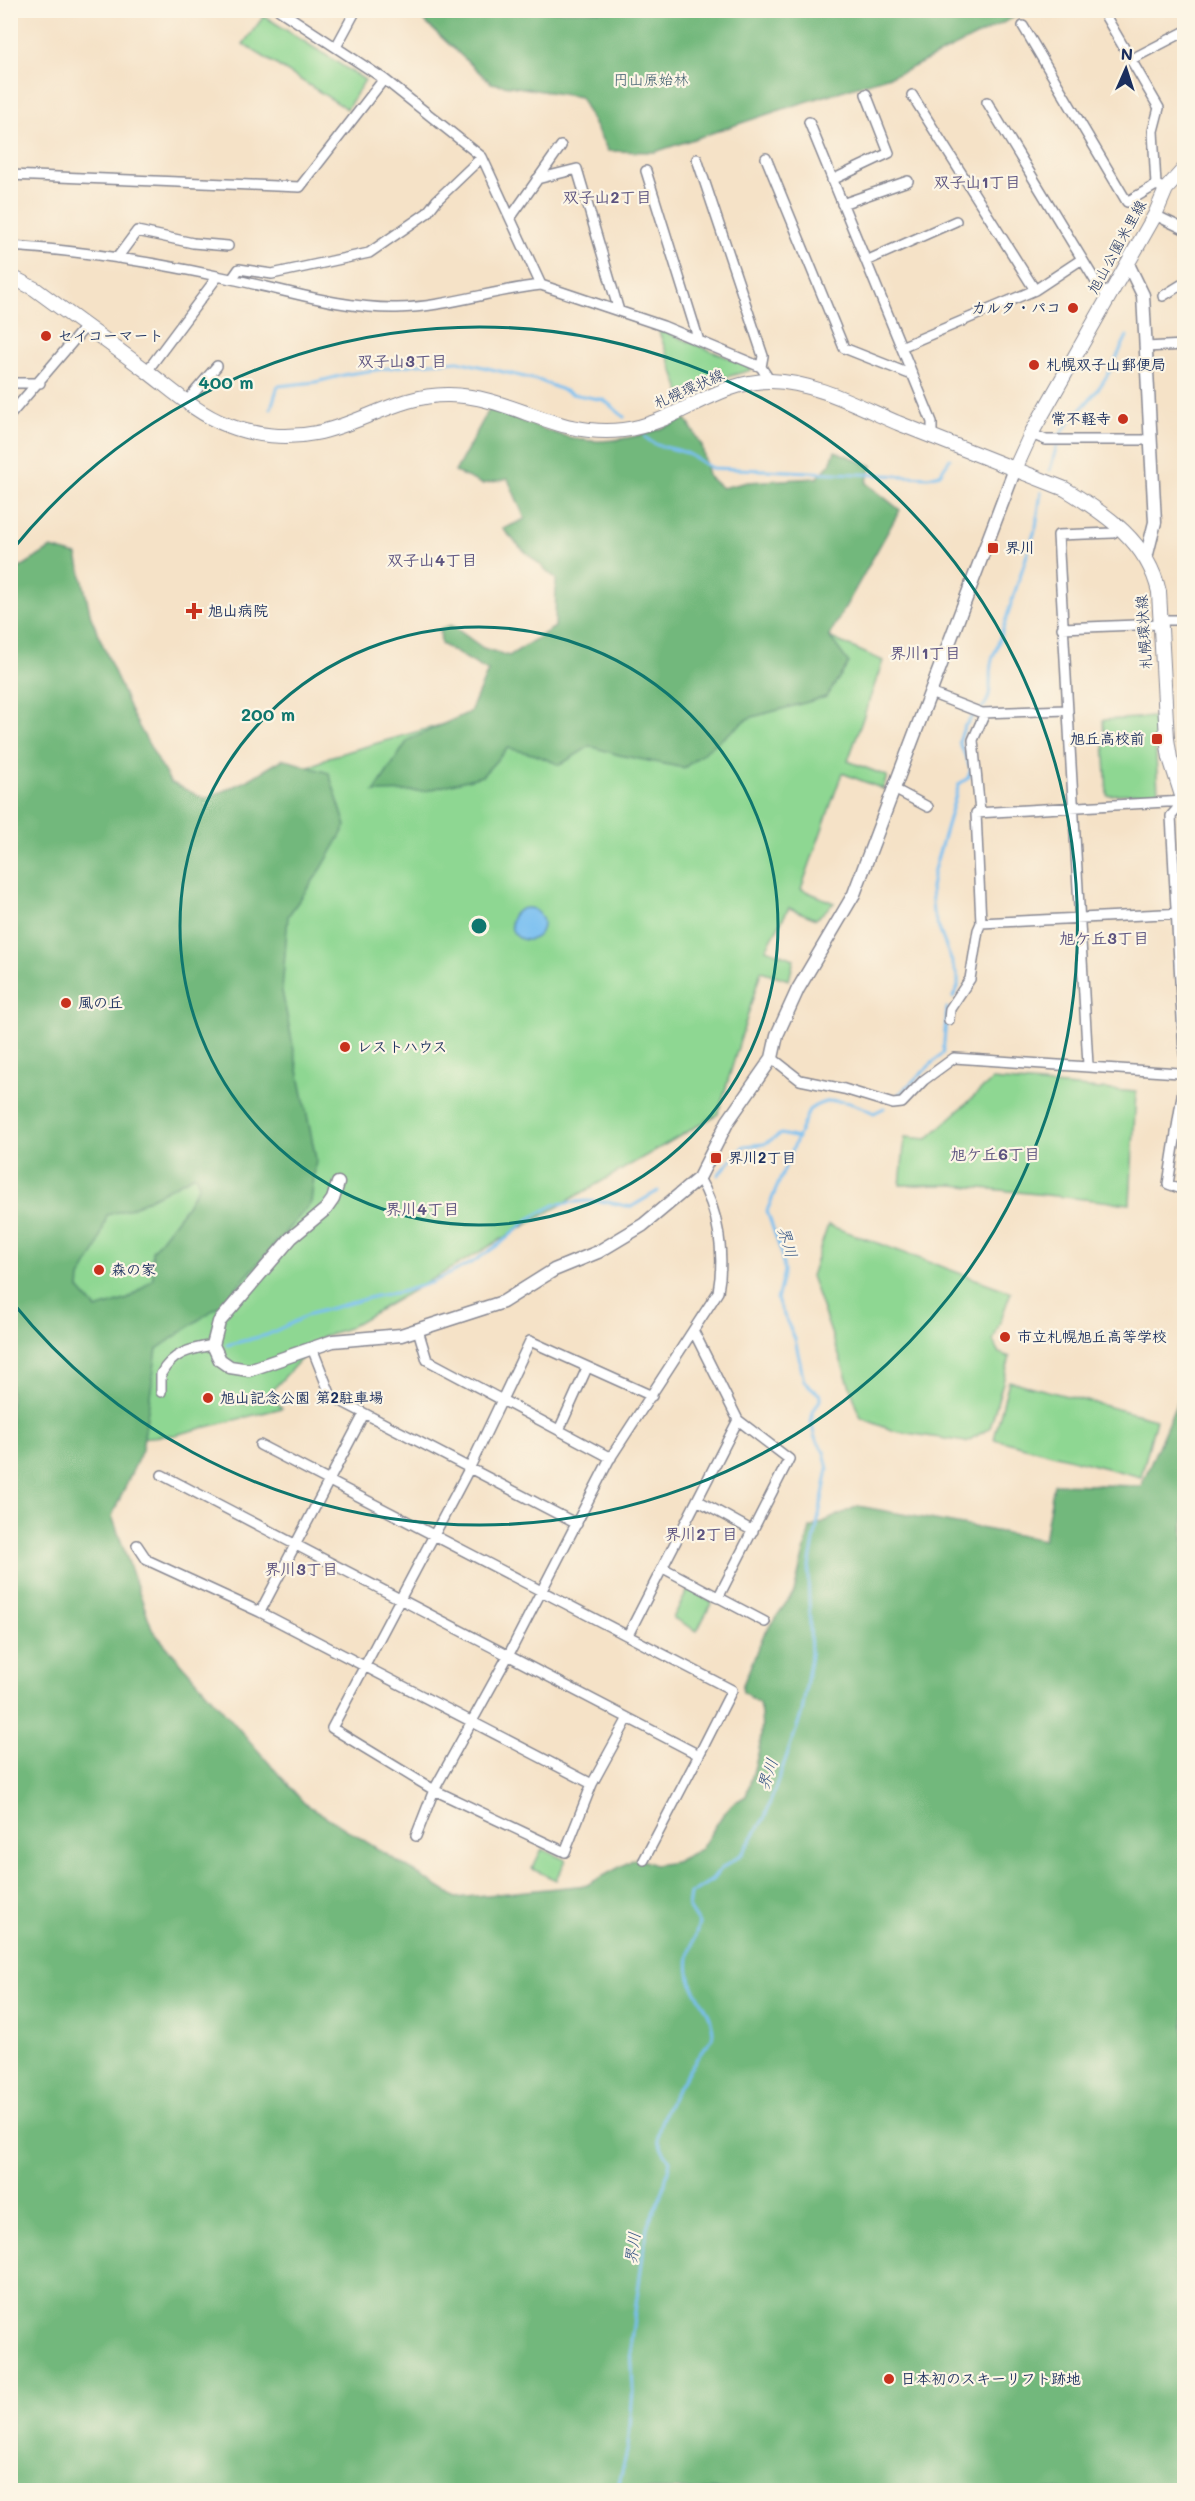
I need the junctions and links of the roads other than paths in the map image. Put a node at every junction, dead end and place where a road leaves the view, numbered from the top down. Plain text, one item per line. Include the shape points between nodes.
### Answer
1 (279, 10) edge
2 (356, 10) edge
3 (1102, 10) edge
4 (1023, 26) dead end
5 (1185, 32) edge
6 (336, 47) junction
7 (1130, 60) junction
8 (384, 79) junction
9 (866, 94) dead end
10 (912, 95) dead end
11 (987, 102) dead end
12 (808, 122) dead end
13 (561, 146) dead end
14 (482, 157) junction
15 (766, 158) dead end
16 (697, 159) dead end
17 (1185, 169) edge
18 (646, 171) dead end
19 (10, 176) edge
20 (537, 179) junction
21 (832, 180) junction
22 (908, 181) dead end
23 (1161, 187) junction
24 (842, 204) junction
25 (1155, 215) junction
26 (511, 217) junction
27 (956, 221) dead end
28 (1185, 230) edge
29 (10, 246) edge
30 (228, 246) dead end
31 (117, 258) junction
32 (1082, 259) junction
33 (866, 261) junction
34 (1128, 264) junction
35 (10, 276) edge
36 (218, 276) junction
37 (232, 279) junction
38 (1185, 283) edge
39 (541, 285) junction
40 (1035, 291) junction
41 (1164, 296) dead end
42 (1109, 297) junction
43 (620, 311) junction
44 (86, 326) junction
45 (699, 340) junction
46 (1185, 345) edge
47 (901, 347) junction
48 (1146, 347) junction
49 (217, 366) dead end
50 (761, 367) junction
51 (147, 371) junction
52 (912, 375) junction
53 (770, 381) junction
54 (10, 383) edge
55 (40, 383) junction
56 (187, 401) junction
57 (10, 415) edge
58 (1031, 434) junction
59 (932, 436) junction
60 (1150, 440) junction
61 (1014, 470) junction
62 (1121, 527) junction
63 (1146, 558) junction
64 (1185, 620) edge
65 (1161, 622) junction
66 (1062, 628) junction
67 (930, 693) junction
68 (1067, 710) junction
69 (985, 713) junction
70 (894, 789) junction
71 (1184, 801) edge
72 (928, 807) dead end
73 (1073, 807) junction
74 (980, 812) junction
75 (1181, 913) edge
76 (1079, 918) junction
77 (981, 923) junction
78 (948, 1020) dead end
79 (1185, 1054) edge
80 (772, 1058) junction
81 (1088, 1065) junction
82 (1185, 1076) edge
83 (1185, 1083) edge
84 (699, 1178) junction
85 (338, 1183) dead end
86 (1185, 1190) edge
87 (418, 1329) junction
88 (694, 1332) junction
89 (213, 1345) junction
90 (312, 1348) junction
91 (587, 1368) junction
92 (162, 1392) dead end
93 (652, 1396) junction
94 (503, 1402) junction
95 (364, 1414) junction
96 (738, 1420) junction
97 (560, 1430) junction
98 (260, 1445) dead end
99 (611, 1458) junction
100 (469, 1469) junction
101 (162, 1475) dead end
102 (330, 1480) junction
103 (697, 1500) junction
104 (577, 1524) junction
105 (753, 1531) junction
106 (435, 1535) junction
107 (137, 1545) dead end
108 (295, 1546) junction
109 (663, 1568) junction
110 (542, 1591) junction
111 (718, 1598) junction
112 (400, 1600) junction
113 (260, 1612) junction
114 (765, 1622) dead end
115 (628, 1635) junction
116 (508, 1656) junction
117 (364, 1666) junction
118 (628, 1718) junction
119 (471, 1722) junction
120 (699, 1755) junction
121 (592, 1785) junction
122 (434, 1790) junction
123 (416, 1836) dead end
124 (644, 1860) dead end

1 - 6 street
2 - 6 street
3 - 7 street
4 - 23 street via 1127,202
5 - 7 street
6 - 8 street
7 - 23 street via 1159,108 1153,131
8 - 14 street
8 - 19 street via 300,187
9 - 21 street via 889,153
10 - 40 street
11 - 32 street
12 - 21 street
13 - 20 street
14 - 26 street
14 - 37 street via 427,213 369,254 272,274 239,269
15 - 52 street via 844,348
16 - 50 street via 763,356
17 - 23 main road, 旭山公園米里線
18 - 45 street
20 - 26 street
20 - 43 street via 577,169
21 - 24 street
22 - 24 street
23 - 25 main road, 旭山公園米里線
24 - 33 street
25 - 28 street
25 - 34 main road, 旭山公園米里線
26 - 39 street
27 - 33 street
29 - 31 street
30 - 31 street via 137,231
31 - 36 street
32 - 40 street
32 - 42 street
33 - 47 street
34 - 42 main road, 旭山公園米里線
34 - 48 street via 1143,295
35 - 44 main road, 札幌環状線
36 - 37 street
36 - 51 street
37 - 39 street via 339,303 397,308
38 - 41 street
39 - 43 street
40 - 47 street
42 - 58 main road, 旭山公園米里線
43 - 45 street
44 - 51 main road, 札幌環状線
44 - 55 street
45 - 50 street
46 - 48 street
47 - 52 street
48 - 60 street
49 - 56 street
50 - 53 street
51 - 56 main road, 札幌環状線
52 - 59 street via 932,422
53 - 56 main road, 札幌環状線 via 733,387 649,424 604,432 556,424 473,396 448,395 400,402 313,434 267,435 225,424
53 - 59 main road, 札幌環状線 via 818,390
54 - 55 street
55 - 57 street
58 - 60 street via 1046,440
58 - 61 main road, 旭山公園米里線
59 - 61 main road, 札幌環状線
60 - 63 street via 1155,522
61 - 62 main road, 札幌環状線 via 1065,489
61 - 67 street
62 - 63 main road, 札幌環状線
62 - 66 street via 1113,533 1058,535
63 - 65 main road, 札幌環状線 via 1155,575
64 - 65 street
65 - 66 street
65 - 71 main road, 札幌環状線 via 1170,758
66 - 68 street
67 - 69 street
67 - 70 street
68 - 69 street
68 - 73 street
69 - 74 street via 973,740
70 - 72 street
70 - 80 street via 854,894 798,989 777,1035
71 - 73 street
71 - 75 street via 1171,816
73 - 74 street
73 - 76 street
74 - 77 street via 976,813
75 - 76 street
75 - 79 street
76 - 77 street
76 - 81 street
77 - 78 street via 970,979 950,1009
80 - 81 street via 800,1080 893,1104 902,1103 954,1058
80 - 84 street via 728,1121
81 - 82 street via 1179,1072
83 - 86 street via 1168,1184
84 - 87 street via 643,1225 598,1252 554,1270 503,1302
84 - 88 street via 717,1216 721,1276 718,1292
85 - 89 street via 326,1209 291,1238 219,1322
87 - 90 street via 382,1338 333,1341
87 - 94 street via 427,1360
88 - 93 street
88 - 96 street
89 - 90 street via 220,1360 230,1367 249,1370
89 - 92 street via 175,1357 161,1374
90 - 95 street via 331,1396
91 - 93 street
91 - 94 street via 530,1341
91 - 97 street
93 - 99 street
94 - 97 street
94 - 100 street
95 - 100 street
95 - 102 street
96 - 103 street
96 - 105 street via 789,1459
97 - 99 street
98 - 102 street
99 - 104 street
100 - 104 street
100 - 106 street
101 - 108 street
102 - 106 street
102 - 108 street
103 - 105 street
103 - 109 street
104 - 110 street
105 - 111 street
106 - 110 street
106 - 112 street
107 - 113 street via 147,1560
108 - 112 street
108 - 113 street
109 - 111 street
109 - 115 street
110 - 115 street
110 - 116 street
111 - 114 street
112 - 116 street
112 - 117 street
113 - 117 street
115 - 120 street via 732,1690
116 - 118 street
116 - 119 street
117 - 119 street
117 - 122 street via 332,1728
118 - 120 street
118 - 121 street
119 - 121 street
119 - 122 street
120 - 124 street
121 - 122 street via 565,1852
122 - 123 street

